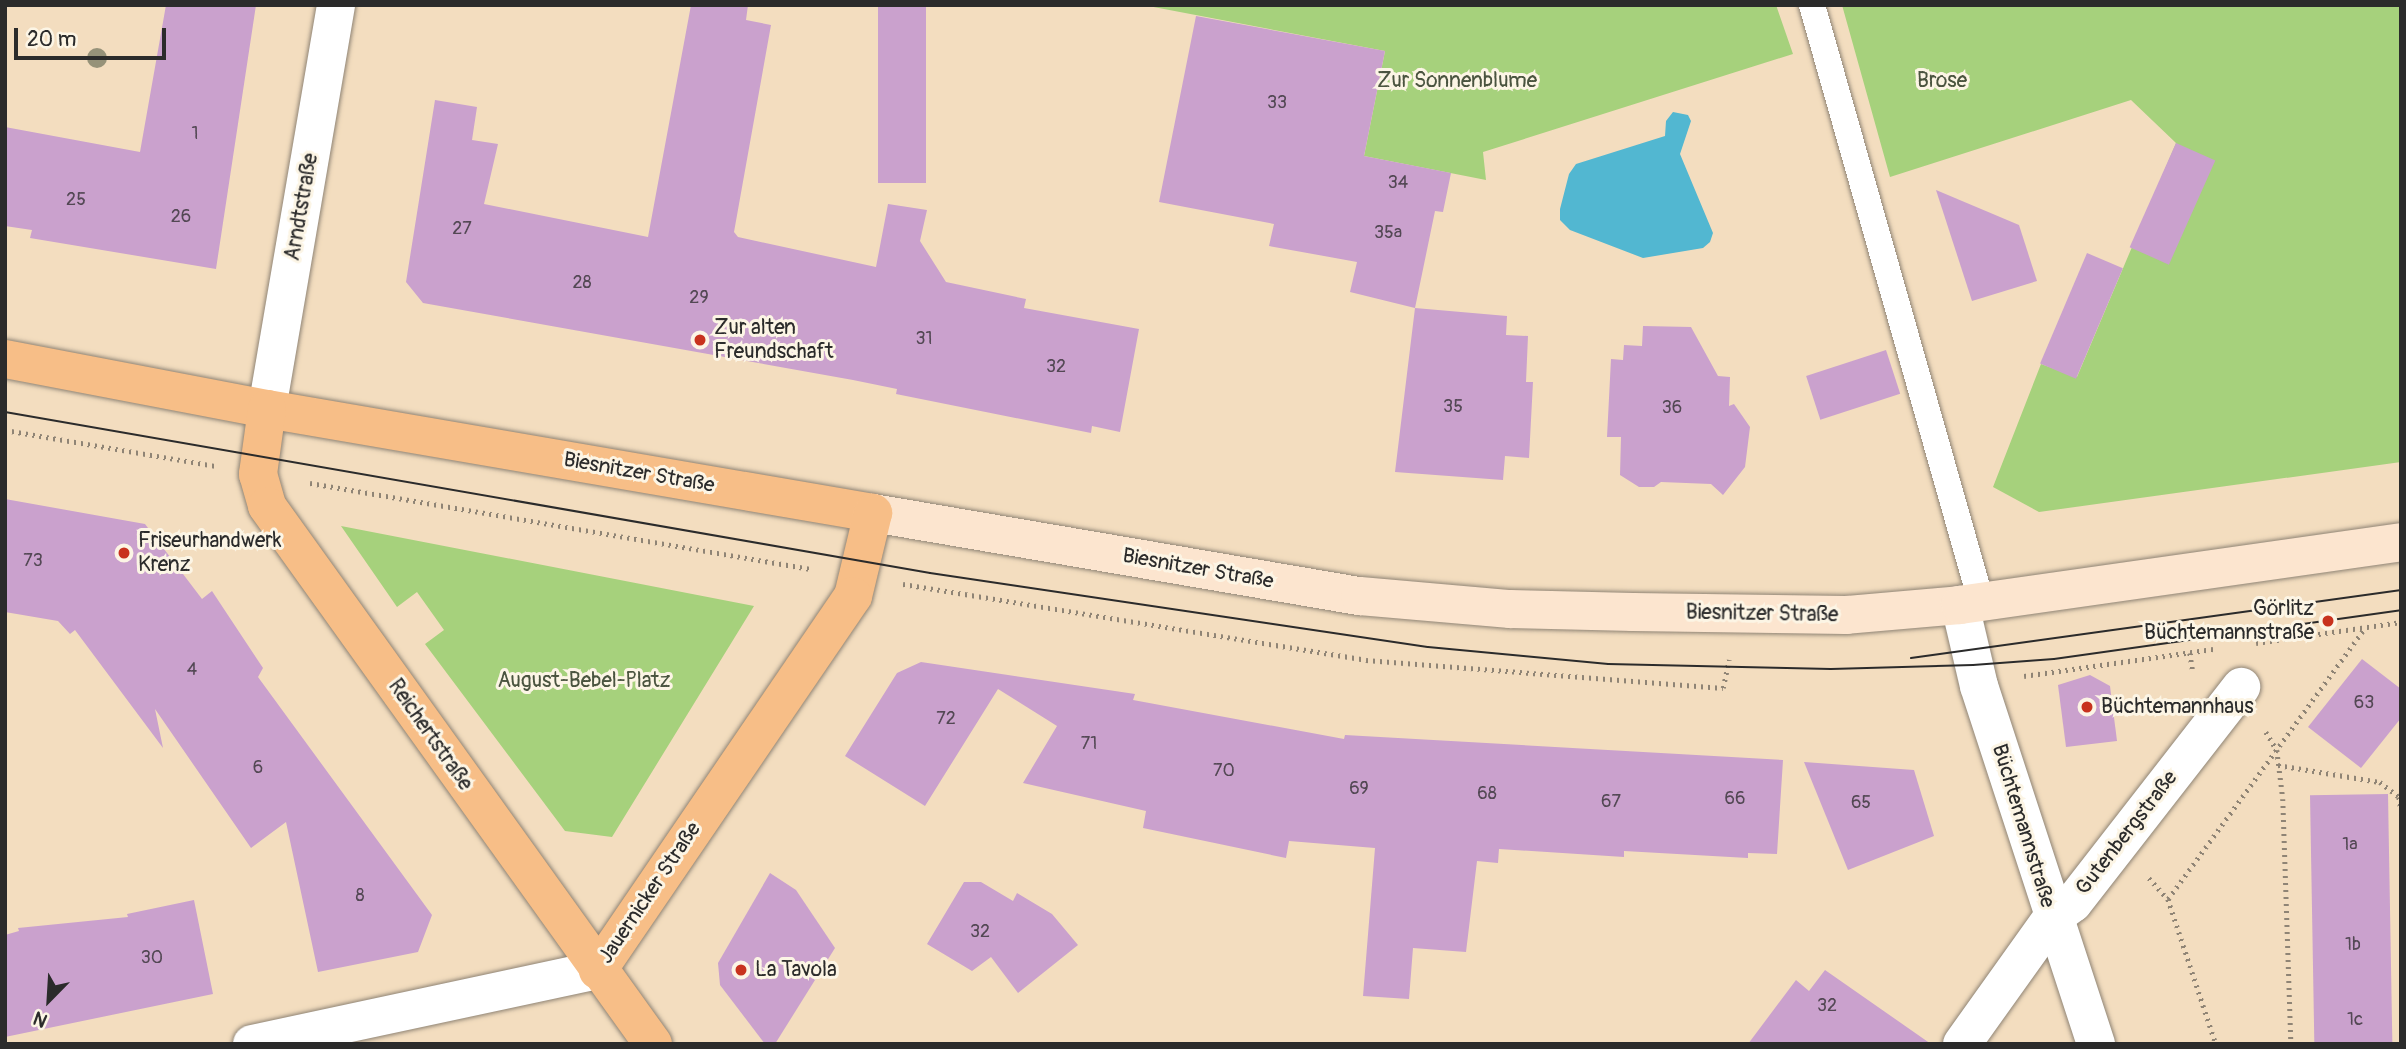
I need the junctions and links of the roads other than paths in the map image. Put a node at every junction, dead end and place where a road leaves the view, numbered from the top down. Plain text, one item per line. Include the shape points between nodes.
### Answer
1 (336, 5) edge
2 (1812, 5) edge
3 (5, 359) edge
4 (267, 409) junction
5 (873, 513) junction
6 (2401, 542) edge
7 (1971, 603) junction
8 (2241, 687) dead end
9 (2052, 919) junction
10 (598, 970) junction
11 (252, 1044) edge
12 (653, 1044) edge
13 (1962, 1044) edge
14 (2096, 1044) edge

1 - 4 street, Arndtstraße
2 - 7 lane
3 - 4 main road, Biesnitzer Straße
4 - 5 main road, Biesnitzer Straße
4 - 10 main road, Reichertstraße via 258,455 267,506
5 - 7 main road, Biesnitzer Straße via 1360,596 1483,607 1846,615
5 - 10 main road, Jauernicker Straße via 853,596
6 - 7 main road, Biesnitzer Straße
7 - 9 street, Büchtemannstraße via 1973,665
8 - 9 street, Gutenbergstraße via 2073,902
9 - 13 street, Gutenbergstraße
9 - 14 street, Büchtemannstraße
10 - 11 street, Jauernicker Straße
10 - 12 main road, Reichertstraße

